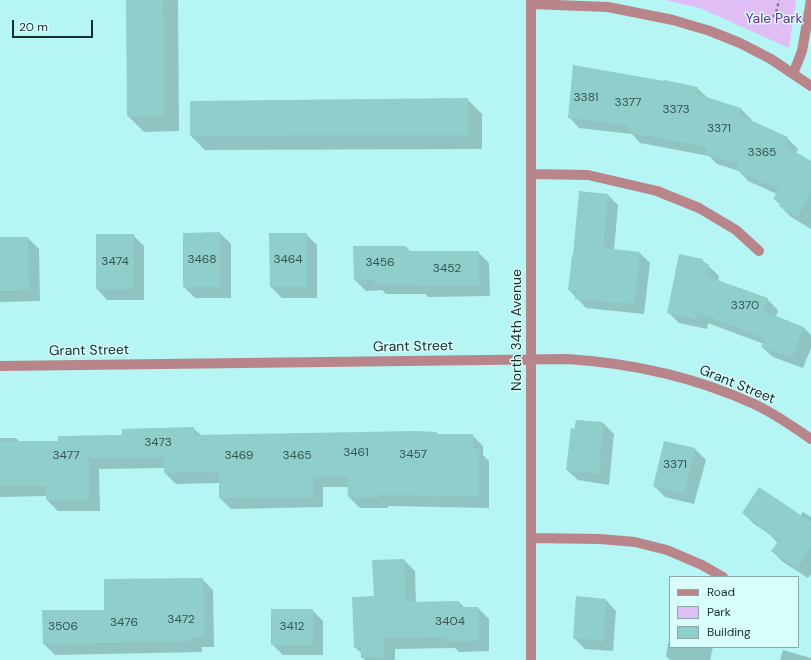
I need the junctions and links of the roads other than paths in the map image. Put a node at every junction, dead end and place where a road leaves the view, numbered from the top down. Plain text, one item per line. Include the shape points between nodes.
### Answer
1 (811, 0) edge
2 (531, 2) edge
3 (793, 74) junction
4 (811, 86) edge
5 (531, 174) junction
6 (759, 252) dead end
7 (531, 359) junction
8 (0, 366) edge
9 (811, 439) edge
10 (531, 538) junction
11 (721, 576) edge
12 (531, 660) edge

1 - 3 street via 802,52
2 - 3 street via 608,7 674,20 740,43
2 - 5 street, North 34th Avenue
3 - 4 street
5 - 6 street via 588,175 657,191 699,208 736,230
5 - 7 street, North 34th Avenue
7 - 8 street, Grant Street
7 - 9 street, Grant Street via 594,361 659,371 723,391 754,404
7 - 10 street, North 34th Avenue
10 - 11 street via 635,542 667,550
10 - 12 street, North 34th Avenue

